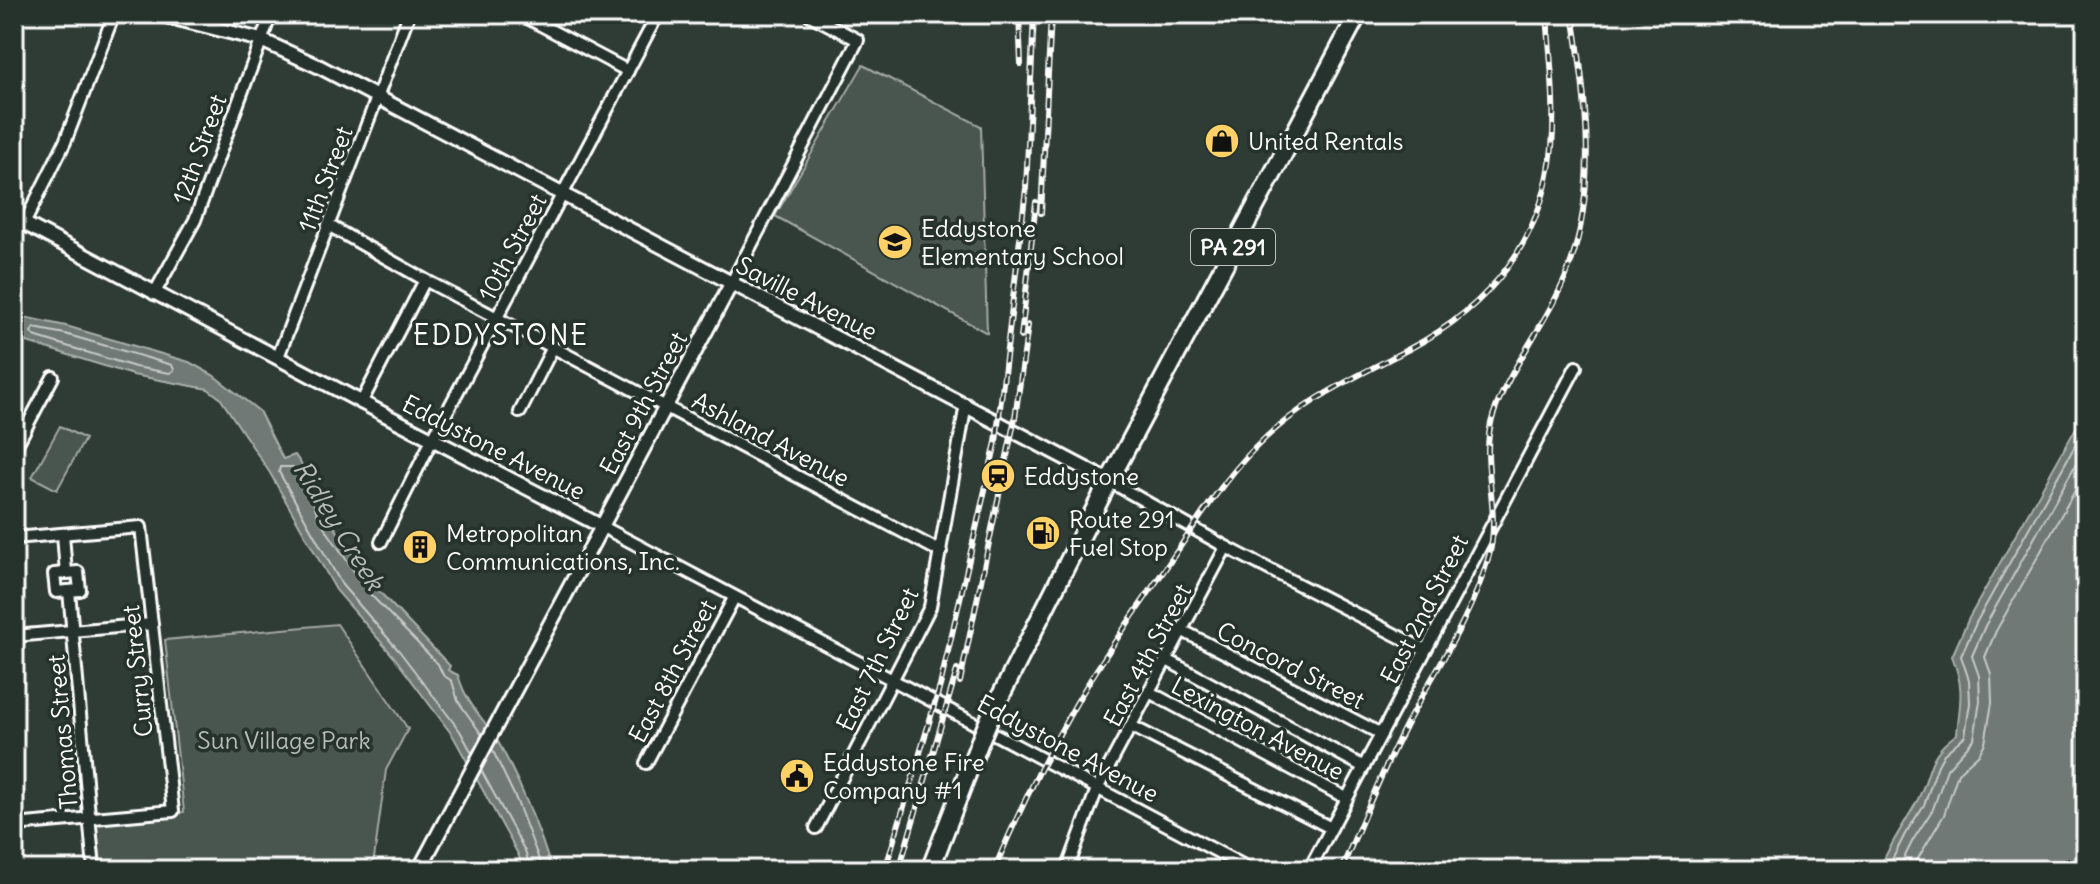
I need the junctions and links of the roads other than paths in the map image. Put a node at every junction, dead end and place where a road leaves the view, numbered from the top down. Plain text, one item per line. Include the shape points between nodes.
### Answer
1 (114, 14) edge
2 (158, 14) edge
3 (271, 14) edge
4 (409, 14) edge
5 (520, 14) edge
6 (658, 14) edge
7 (808, 14) edge
8 (1358, 14) edge
9 (261, 40) junction
10 (628, 71) junction
11 (377, 97) junction
12 (562, 195) junction
13 (19, 221) edge
14 (328, 225) junction
15 (425, 280) junction
16 (731, 284) junction
17 (154, 294) junction
18 (498, 318) junction
19 (553, 347) junction
20 (278, 357) junction
21 (1576, 367) dead end
22 (53, 377) dead end
23 (361, 403) junction
24 (966, 404) junction
25 (666, 406) junction
26 (520, 412) dead end
27 (432, 440) junction
28 (14, 450) edge
29 (1109, 481) junction
30 (603, 527) junction
31 (63, 534) junction
32 (14, 538) edge
33 (381, 542) dead end
34 (1226, 547) junction
35 (941, 552) junction
36 (734, 598) junction
37 (152, 624) junction
38 (73, 631) junction
39 (1183, 631) junction
40 (14, 636) edge
41 (1425, 650) junction
42 (1167, 660) junction
43 (891, 680) junction
44 (1151, 693) junction
45 (1131, 726) junction
46 (1381, 734) junction
47 (646, 763) dead end
48 (1364, 767) junction
49 (1097, 789) junction
50 (1346, 798) junction
51 (89, 818) junction
52 (14, 825) edge
53 (816, 828) dead end
54 (1331, 828) junction
55 (94, 870) edge
56 (419, 870) edge
57 (930, 870) edge
58 (1067, 870) edge
59 (1252, 870) edge
60 (1309, 870) edge

1 - 13 street via 65,142
2 - 9 street, Saville Avenue
3 - 9 street, 12th Street
4 - 11 street, 11th Street
5 - 10 street
6 - 10 street, 10th Street
7 - 16 street, East 9th Street via 858,40
8 - 29 main road, PA 291
9 - 11 street, Saville Avenue
9 - 17 street, 12th Street via 195,220
10 - 12 street, 10th Street
11 - 12 street, Saville Avenue
11 - 14 street, 11th Street
12 - 16 street, Saville Avenue
12 - 18 street, 10th Street
13 - 17 street, Eddystone Avenue
14 - 15 street, Ashland Avenue
14 - 20 street, 11th Street
15 - 18 street, Ashland Avenue
15 - 23 street
16 - 24 street, Saville Avenue
16 - 25 street, East 9th Street
17 - 20 street, Eddystone Avenue
18 - 19 street, Ashland Avenue
18 - 27 street, 10th Street
19 - 25 street, Ashland Avenue
19 - 26 street
20 - 23 street, Eddystone Avenue
21 - 41 street, East 2nd Street
22 - 28 street
23 - 27 street, Eddystone Avenue
24 - 29 street, Saville Avenue
24 - 35 street, East 7th Street
25 - 30 street, East 9th Street
25 - 35 street, Ashland Avenue
27 - 30 street, Eddystone Avenue
27 - 33 street, 10th Street
29 - 34 street, Saville Avenue
29 - 57 main road, PA 291, bridge via 991,715
30 - 36 street, Eddystone Avenue
30 - 56 street, East 9th Street
31 - 32 street
31 - 37 street, Curry Street via 141,527
31 - 38 street, Thomas Street via 66,573 54,574 56,592 69,591
34 - 39 street, East 4th Street
34 - 41 street, Saville Avenue
35 - 43 street, East 7th Street via 930,607
36 - 43 street, Eddystone Avenue
36 - 47 street, East 8th Street
37 - 38 street
37 - 51 street, Curry Street via 173,811
38 - 40 street
38 - 51 street, Thomas Street
39 - 42 street, East 4th Street
39 - 46 street, Concord Street
41 - 46 street, East 2nd Street
42 - 44 street, East 4th Street
42 - 48 street
43 - 49 street, Eddystone Avenue
43 - 53 street, East 7th Street
44 - 45 street, East 4th Street
44 - 50 street, Lexington Avenue
45 - 49 street, East 4th Street
45 - 54 street
46 - 48 street, East 2nd Street
48 - 50 street, East 2nd Street
49 - 58 street, East 4th Street
49 - 59 street, Eddystone Avenue
50 - 54 street, East 2nd Street
51 - 52 street
51 - 55 street, Thomas Street
54 - 60 street, East 2nd Street

